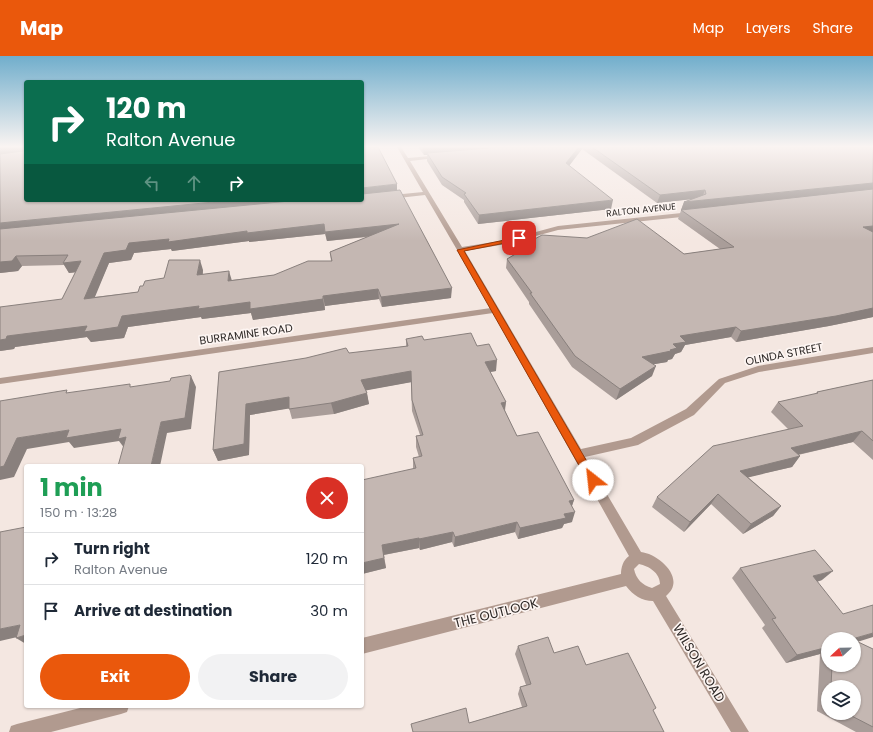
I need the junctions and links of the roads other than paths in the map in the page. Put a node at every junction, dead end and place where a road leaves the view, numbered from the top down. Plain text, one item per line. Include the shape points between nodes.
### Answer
1 (418, 179) edge
2 (426, 193) junction
3 (364, 200) edge
4 (700, 213) edge
5 (460, 250) junction
6 (496, 310) junction
7 (873, 350) edge
8 (0, 381) edge
9 (578, 454) junction
10 (637, 558) junction
11 (629, 580) junction
12 (658, 594) junction
13 (364, 646) edge
14 (113, 708) edge
15 (17, 732) edge
16 (741, 732) edge

1 - 2 street
2 - 3 street
2 - 5 street
4 - 5 street, RALTON AVENUE via 558,228 506,242
5 - 6 street
6 - 8 street, BURRAMINE ROAD
6 - 9 street
7 - 9 street, OLINDA STREET via 758,370 722,381 690,412 634,442
9 - 10 street
10 - 11 street via 631,560 628,565
10 - 12 street via 648,559 661,568 666,583 665,588
11 - 12 street via 643,592
11 - 13 street, THE OUTLOOK
12 - 16 street, WILSON ROAD
14 - 15 street

